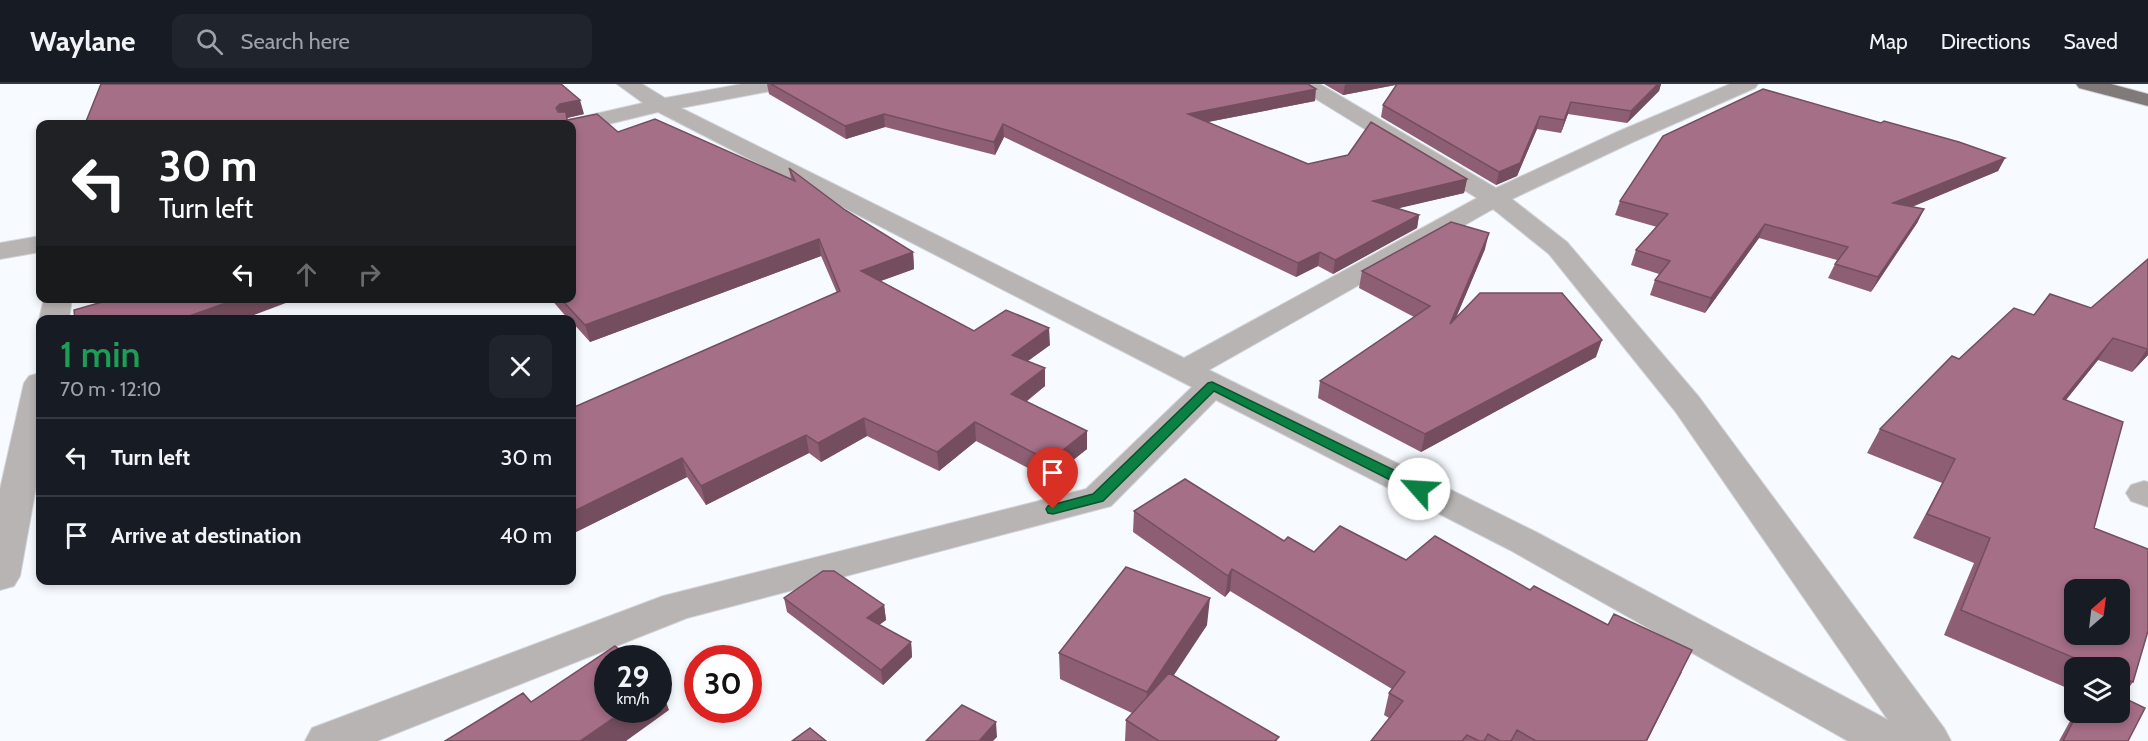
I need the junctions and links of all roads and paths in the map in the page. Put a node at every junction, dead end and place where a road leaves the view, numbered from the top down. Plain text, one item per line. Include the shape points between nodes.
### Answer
1 (627, 84) edge
2 (776, 84) edge
3 (1305, 84) edge
4 (1748, 84) edge
5 (2086, 84) edge
6 (2148, 100) edge
7 (662, 105) junction
8 (576, 125) edge
9 (1495, 198) junction
10 (36, 245) edge
11 (0, 251) edge
12 (1198, 378) junction
13 (36, 402) edge
14 (0, 576) edge
15 (328, 741) edge
16 (1887, 741) edge
17 (1928, 741) edge

1 - 7 street
2 - 7 street
3 - 9 street
4 - 9 street
5 - 6 main road
7 - 8 street
7 - 12 street
9 - 12 street
9 - 17 street via 1558,248 1687,404
10 - 11 street
12 - 15 street via 1098,498 677,606
12 - 16 street via 1523,541
13 - 14 street

